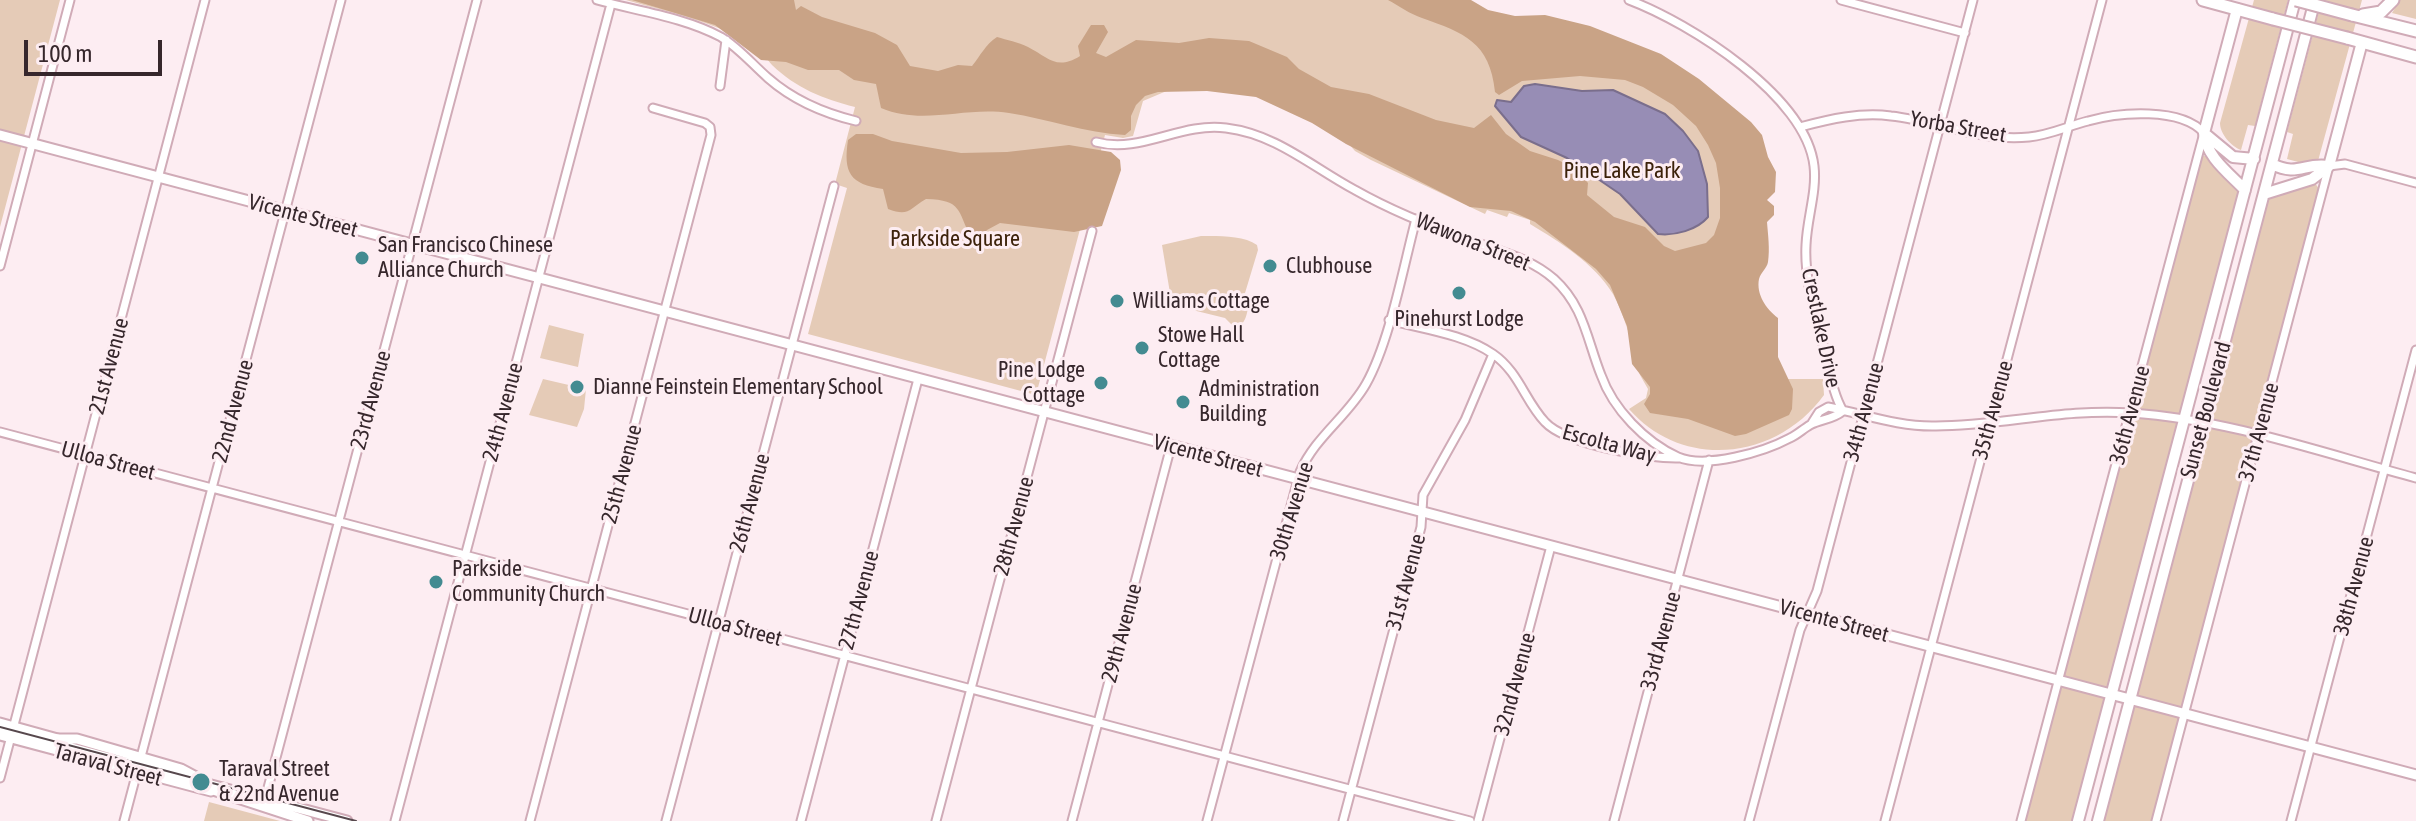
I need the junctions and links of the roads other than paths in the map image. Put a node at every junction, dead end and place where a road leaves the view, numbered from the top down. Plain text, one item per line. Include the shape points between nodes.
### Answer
1 (70, 0) edge
2 (205, 0) edge
3 (341, 0) edge
4 (477, 0) edge
5 (597, 0) edge
6 (1629, 0) edge
7 (1841, 0) edge
8 (1973, 0) edge
9 (2102, 0) edge
10 (2203, 0) edge
11 (2296, 0) edge
12 (2315, 0) edge
13 (2393, 0) edge
14 (611, 4) junction
15 (2237, 9) junction
16 (2352, 15) junction
17 (2416, 31) edge
18 (1965, 33) junction
19 (726, 40) junction
20 (2362, 42) junction
21 (2416, 57) edge
22 (720, 86) dead end
23 (653, 108) dead end
24 (856, 121) dead end
25 (1800, 127) junction
26 (1940, 127) junction
27 (2068, 127) junction
28 (2204, 133) junction
29 (0, 135) edge
30 (1096, 142) dead end
31 (32, 144) junction
32 (2254, 159) junction
33 (2272, 164) junction
34 (2329, 166) junction
35 (159, 177) junction
36 (2416, 183) edge
37 (834, 186) dead end
38 (2245, 190) junction
39 (2264, 194) junction
40 (285, 211) junction
41 (1416, 219) junction
42 (1092, 231) dead end
43 (412, 245) junction
44 (0, 266) edge
45 (538, 278) junction
46 (665, 312) junction
47 (1389, 320) junction
48 (792, 345) junction
49 (2416, 350) edge
50 (1493, 354) junction
51 (918, 379) junction
52 (1843, 411) junction
53 (1044, 412) junction
54 (2131, 413) junction
55 (1863, 416) junction
56 (2185, 420) junction
57 (1812, 423) junction
58 (2203, 423) junction
59 (1990, 424) junction
60 (0, 432) edge
61 (2257, 436) junction
62 (1171, 446) junction
63 (86, 455) junction
64 (1680, 458) junction
65 (1709, 460) junction
66 (2384, 469) junction
67 (2416, 478) edge
68 (1298, 479) junction
69 (212, 488) junction
70 (1422, 512) junction
71 (339, 522) junction
72 (1551, 546) junction
73 (465, 555) junction
74 (1678, 580) junction
75 (592, 589) junction
76 (1807, 614) junction
77 (718, 622) junction
78 (1931, 647) junction
79 (845, 656) junction
80 (2059, 680) junction
81 (971, 689) junction
82 (2112, 694) junction
83 (2130, 699) junction
84 (2184, 713) junction
85 (0, 722) edge
86 (1098, 723) junction
87 (0, 729) edge
88 (12, 732) junction
89 (0, 736) edge
90 (37, 739) junction
91 (64, 739) junction
92 (2311, 747) junction
93 (1225, 756) junction
94 (139, 765) junction
95 (2416, 775) edge
96 (0, 778) edge
97 (215, 790) junction
98 (1351, 790) junction
99 (265, 799) junction
100 (124, 821) edge
101 (308, 821) edge
102 (347, 821) edge
103 (395, 821) edge
104 (530, 821) edge
105 (666, 821) edge
106 (801, 821) edge
107 (936, 821) edge
108 (1072, 821) edge
109 (1207, 821) edge
110 (1343, 821) edge
111 (1470, 821) edge
112 (1478, 821) edge
113 (1614, 821) edge
114 (1749, 821) edge
115 (1885, 821) edge
116 (2021, 821) edge
117 (2078, 821) edge
118 (2098, 821) edge
119 (2156, 821) edge
120 (2291, 821) edge

1 - 31 street
2 - 35 street, 21st Avenue
3 - 40 street, 22nd Avenue
4 - 43 street, 23rd Avenue
5 - 14 street
6 - 25 street, Crestlake Drive via 1723,51
7 - 18 street
8 - 18 street, 34th Avenue
9 - 27 street, 35th Avenue
10 - 15 main road
11 - 16 main road, bridge
11 - 32 main road, Sunset Boulevard
12 - 33 main road, Sunset Boulevard
13 - 16 main road via 2375,14
14 - 19 street
14 - 45 street, 24th Avenue
15 - 20 main road, bridge
15 - 28 main road, 36th Avenue
16 - 17 main road
18 - 26 street, 34th Avenue
19 - 22 street
19 - 24 street via 787,93
20 - 21 main road
20 - 34 main road, 37th Avenue
23 - 46 street, 25th Avenue via 702,122 710,127 711,139
25 - 26 street, Yorba Street via 1863,115 1903,117
25 - 52 street, Crestlake Drive via 1815,176 1806,247 1809,286
26 - 27 street, Yorba Street via 2006,138
26 - 55 street, 34th Avenue
27 - 28 street, Yorba Street via 2101,117 2141,114 2187,120
27 - 59 street, 35th Avenue
28 - 32 main road via 2233,157
28 - 38 main road via 2211,154
28 - 54 street, 36th Avenue
29 - 31 street, Vicente Street
30 - 41 street, Wawona Street via 1129,145 1205,126 1253,133
31 - 35 street, Vicente Street
31 - 44 street
32 - 38 main road, Sunset Boulevard
33 - 34 main road via 2288,171
33 - 39 main road, Sunset Boulevard
34 - 36 street via 2345,164
34 - 39 main road via 2317,177
34 - 61 street, 37th Avenue
35 - 40 street, Vicente Street
35 - 63 street, 21st Avenue
37 - 48 street, 26th Avenue
38 - 56 main road, Sunset Boulevard
39 - 58 main road, Sunset Boulevard
40 - 43 street, Vicente Street
40 - 69 street, 22nd Avenue
41 - 47 street, 30th Avenue
41 - 64 street, Wawona Street via 1522,259 1554,279 1583,319 1601,378 1616,405 1637,428
42 - 53 street, 28th Avenue
43 - 45 street, Vicente Street
43 - 71 street, 23rd Avenue
45 - 46 street, Vicente Street
45 - 73 street, 24th Avenue
46 - 48 street, Vicente Street
46 - 75 street, 25th Avenue
47 - 50 street, Escolta Way
47 - 68 street, 30th Avenue via 1367,382 1312,450
48 - 51 street, Vicente Street
48 - 77 street, 26th Avenue
49 - 66 street, 38th Avenue
50 - 64 street, Escolta Way via 1557,432 1640,456
50 - 70 street, 31st Avenue via 1465,420 1423,495
51 - 53 street, Vicente Street
51 - 79 street, 27th Avenue
52 - 55 street
52 - 57 street
52 - 57 street via 1825,408
53 - 62 street, Vicente Street
53 - 81 street, 28th Avenue
54 - 56 street
54 - 59 street via 2074,413
54 - 80 street, 36th Avenue
55 - 59 street via 1923,426
55 - 76 street, 34th Avenue
56 - 58 street
56 - 82 main road, Sunset Boulevard
57 - 65 street via 1771,447
58 - 61 street
58 - 83 main road, Sunset Boulevard
59 - 78 street, 35th Avenue
60 - 63 street, Ulloa Street
61 - 66 street
61 - 84 street, 37th Avenue
62 - 68 street, Vicente Street
62 - 86 street, 29th Avenue
63 - 69 street, Ulloa Street
63 - 88 street, 21st Avenue
64 - 65 street
65 - 74 street, 33rd Avenue
66 - 67 street
66 - 92 street, 38th Avenue
68 - 70 street, Vicente Street
68 - 93 street, 30th Avenue
69 - 71 street, Ulloa Street
69 - 94 street, 22nd Avenue
70 - 72 street, Vicente Street
70 - 98 street, 31st Avenue
71 - 73 street, Ulloa Street
71 - 99 street, 23rd Avenue
72 - 74 street, Vicente Street
72 - 112 street, 32nd Avenue
73 - 75 street, Ulloa Street
73 - 103 street, 24th Avenue
74 - 76 street, Vicente Street
74 - 113 street, 33rd Avenue
75 - 77 street, Ulloa Street
75 - 104 street, 25th Avenue
76 - 78 street, Vicente Street
76 - 114 street, 34th Avenue
77 - 79 street, Ulloa Street
77 - 105 street, 26th Avenue
78 - 80 street, Vicente Street
78 - 115 street, 35th Avenue
79 - 81 street, Ulloa Street
79 - 106 street, 27th Avenue
80 - 82 street, Vicente Street
80 - 116 street, 36th Avenue
81 - 86 street, Ulloa Street
81 - 107 street, 28th Avenue
82 - 83 street, Vicente Street
82 - 117 main road, Sunset Boulevard
83 - 84 street, Vicente Street
83 - 118 main road, Sunset Boulevard
84 - 92 street, Vicente Street
84 - 119 street, 37th Avenue
85 - 88 street, Taraval Street
86 - 93 street, Ulloa Street
86 - 108 street, 29th Avenue
87 - 88 street, Taraval Street
88 - 89 street, Taraval Street
88 - 90 street, Taraval Street
88 - 91 street, Taraval Street
88 - 94 street, Taraval Street
88 - 96 street, 21st Avenue
90 - 91 street, Taraval Street
90 - 94 street, Taraval Street
91 - 94 street, Taraval Street via 77,739
92 - 95 street, Vicente Street
92 - 120 street, 38th Avenue
93 - 98 street, Ulloa Street
93 - 109 street, 30th Avenue
94 - 97 street, Taraval Street
94 - 97 street, Taraval Street
94 - 97 street, Taraval Street via 181,769
94 - 100 street, 22nd Avenue
97 - 99 street, Taraval Street
97 - 101 street, Taraval Street
98 - 110 street, 31st Avenue
98 - 111 street, Ulloa Street
99 - 102 street, Taraval Street

